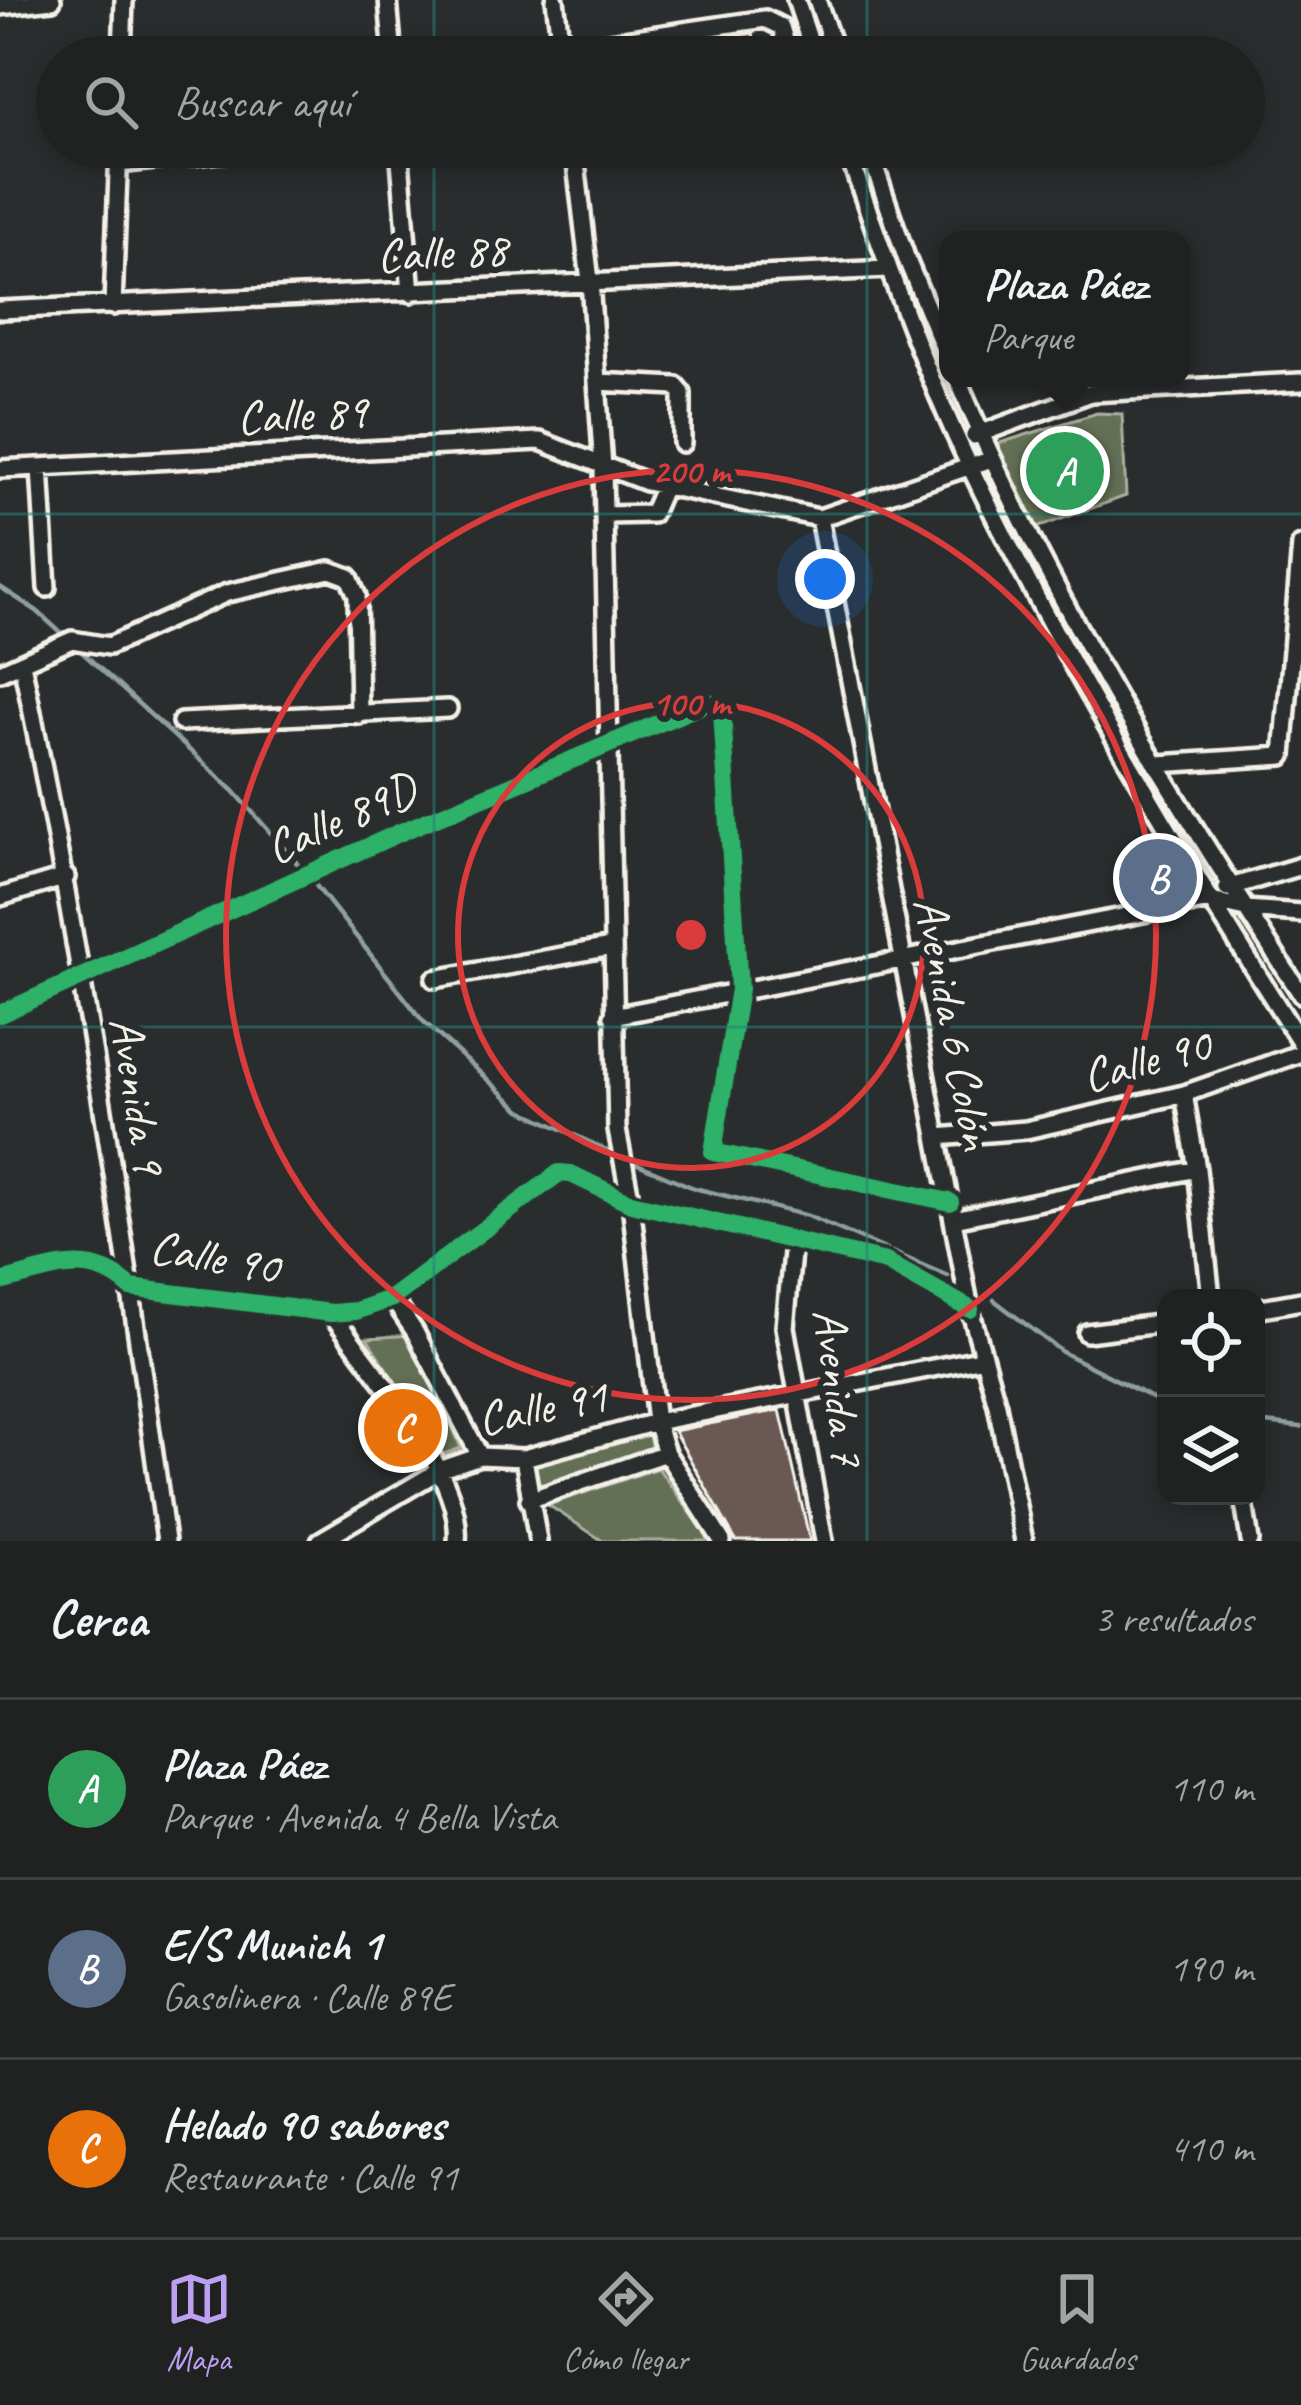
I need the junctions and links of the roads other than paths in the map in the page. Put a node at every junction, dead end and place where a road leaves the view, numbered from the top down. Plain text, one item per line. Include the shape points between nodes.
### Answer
1 (52, 0) edge
2 (124, 0) edge
3 (388, 0) edge
4 (555, 0) edge
5 (796, 0) edge
6 (817, 0) edge
7 (0, 6) edge
8 (123, 36) edge
9 (391, 36) edge
10 (560, 36) edge
11 (664, 36) edge
12 (784, 36) edge
13 (808, 36) edge
14 (830, 36) edge
15 (118, 168) edge
16 (401, 168) edge
17 (577, 168) edge
18 (853, 168) edge
19 (875, 168) edge
20 (888, 269) junction
21 (590, 280) junction
22 (411, 292) junction
23 (113, 306) junction
24 (0, 310) edge
25 (939, 336) edge
26 (597, 382) junction
27 (1301, 382) edge
28 (960, 387) edge
29 (980, 433) junction
30 (960, 441) junction
31 (682, 443) dead end
32 (992, 459) junction
33 (40, 467) junction
34 (603, 468) junction
35 (970, 468) junction
36 (0, 469) edge
37 (664, 485) junction
38 (604, 515) junction
39 (819, 518) junction
40 (1301, 545) edge
41 (46, 588) dead end
42 (22, 663) junction
43 (0, 672) edge
44 (448, 709) dead end
45 (1295, 713) edge
46 (359, 715) junction
47 (182, 722) dead end
48 (609, 741) junction
49 (1158, 764) junction
50 (1301, 866) edge
51 (66, 877) junction
52 (1232, 884) junction
53 (0, 897) edge
54 (1210, 900) junction
55 (1245, 909) junction
56 (1301, 913) edge
57 (611, 946) junction
58 (903, 957) junction
59 (81, 978) junction
60 (435, 980) dead end
61 (740, 989) junction
62 (1301, 994) edge
63 (0, 1014) edge
64 (613, 1016) junction
65 (1301, 1042) edge
66 (1301, 1053) edge
67 (1184, 1094) junction
68 (937, 1137) junction
69 (1197, 1169) junction
70 (631, 1203) junction
71 (952, 1210) junction
72 (793, 1242) junction
73 (0, 1282) edge
74 (131, 1288) junction
75 (1209, 1289) edge
76 (392, 1298) junction
77 (1301, 1301) edge
78 (1265, 1307) edge
79 (970, 1309) junction
80 (332, 1313) junction
81 (1157, 1324) edge
82 (1088, 1334) dead end
83 (984, 1358) junction
84 (794, 1394) junction
85 (656, 1422) junction
86 (666, 1453) junction
87 (480, 1456) junction
88 (524, 1459) junction
89 (442, 1469) junction
90 (529, 1500) junction
91 (1245, 1505) edge
92 (166, 1541) edge
93 (320, 1541) edge
94 (457, 1541) edge
95 (538, 1541) edge
96 (722, 1541) edge
97 (824, 1541) edge
98 (1024, 1541) edge
99 (1250, 1541) edge

1 - 7 street
2 - 8 street
3 - 9 street
4 - 10 street
5 - 13 street
6 - 14 street
11 - 12 street via 765,19
15 - 23 street
16 - 22 street
17 - 21 street
18 - 20 street
19 - 25 street
20 - 21 street, Calle 88
20 - 30 street
21 - 22 street, Calle 88
21 - 26 street
22 - 23 street, Calle 88
23 - 24 street, Calle 88
26 - 31 street via 676,386
26 - 34 street
27 - 29 street via 1091,393
28 - 29 street
29 - 30 street
29 - 32 street
30 - 35 street
32 - 35 street
32 - 49 street via 1083,640
33 - 34 street, Calle 89 via 520,440
33 - 36 street, Calle 89
33 - 41 street
34 - 37 street, Calle 89
34 - 38 street
35 - 39 street
35 - 54 street
37 - 38 street via 652,514
37 - 39 street, Calle 89
38 - 48 street
39 - 58 street, Avenida 6 Colón
40 - 45 street
42 - 43 street
42 - 46 street via 62,644 109,646 227,593 330,570 350,577 357,596
42 - 51 street, Avenida 9
44 - 46 street
45 - 49 street via 1283,756
46 - 47 street
48 - 57 street
48 - 59 street, Calle 89D
48 - 61 street, Calle 89D via 703,703 722,711
49 - 52 street
50 - 52 street
51 - 53 street
51 - 59 street, Avenida 9
52 - 54 street
52 - 55 street
54 - 55 street
54 - 58 street
54 - 65 street
55 - 56 street
55 - 62 street
57 - 60 street
57 - 64 street
58 - 61 street
58 - 68 street, Avenida 6 Colón
59 - 63 street, Calle 89D
59 - 74 street, Avenida 9
61 - 64 street
61 - 71 street via 713,1152
64 - 70 street via 616,1130
66 - 67 street, Calle 90
67 - 68 street, Calle 90 via 1027,1130
67 - 69 street
68 - 71 street, Avenida 6 Colón
69 - 71 street
69 - 75 street
70 - 72 street
70 - 76 street, Calle 90 via 559,1173
70 - 85 street
71 - 79 street, Avenida 6 Colón
72 - 79 street via 886,1262
72 - 84 street, Avenida 7 via 785,1327
73 - 74 street, Calle 90 via 72,1264 112,1271
74 - 80 street, Calle 90
74 - 92 street, Avenida 9
76 - 80 street, Calle 90
76 - 87 street
77 - 78 street
79 - 83 street, Avenida 6 Colón
80 - 89 street
81 - 82 street
83 - 84 street, Calle 91
83 - 98 street, Avenida 6 Colón
84 - 85 street, Calle 91
84 - 97 street, Avenida 7
85 - 86 street
85 - 88 street, Calle 91
86 - 90 street
86 - 96 street
87 - 88 street, Calle 91
87 - 89 street, Calle 91
88 - 90 street
89 - 93 street, Calle 91
89 - 94 street
90 - 95 street
91 - 99 street

